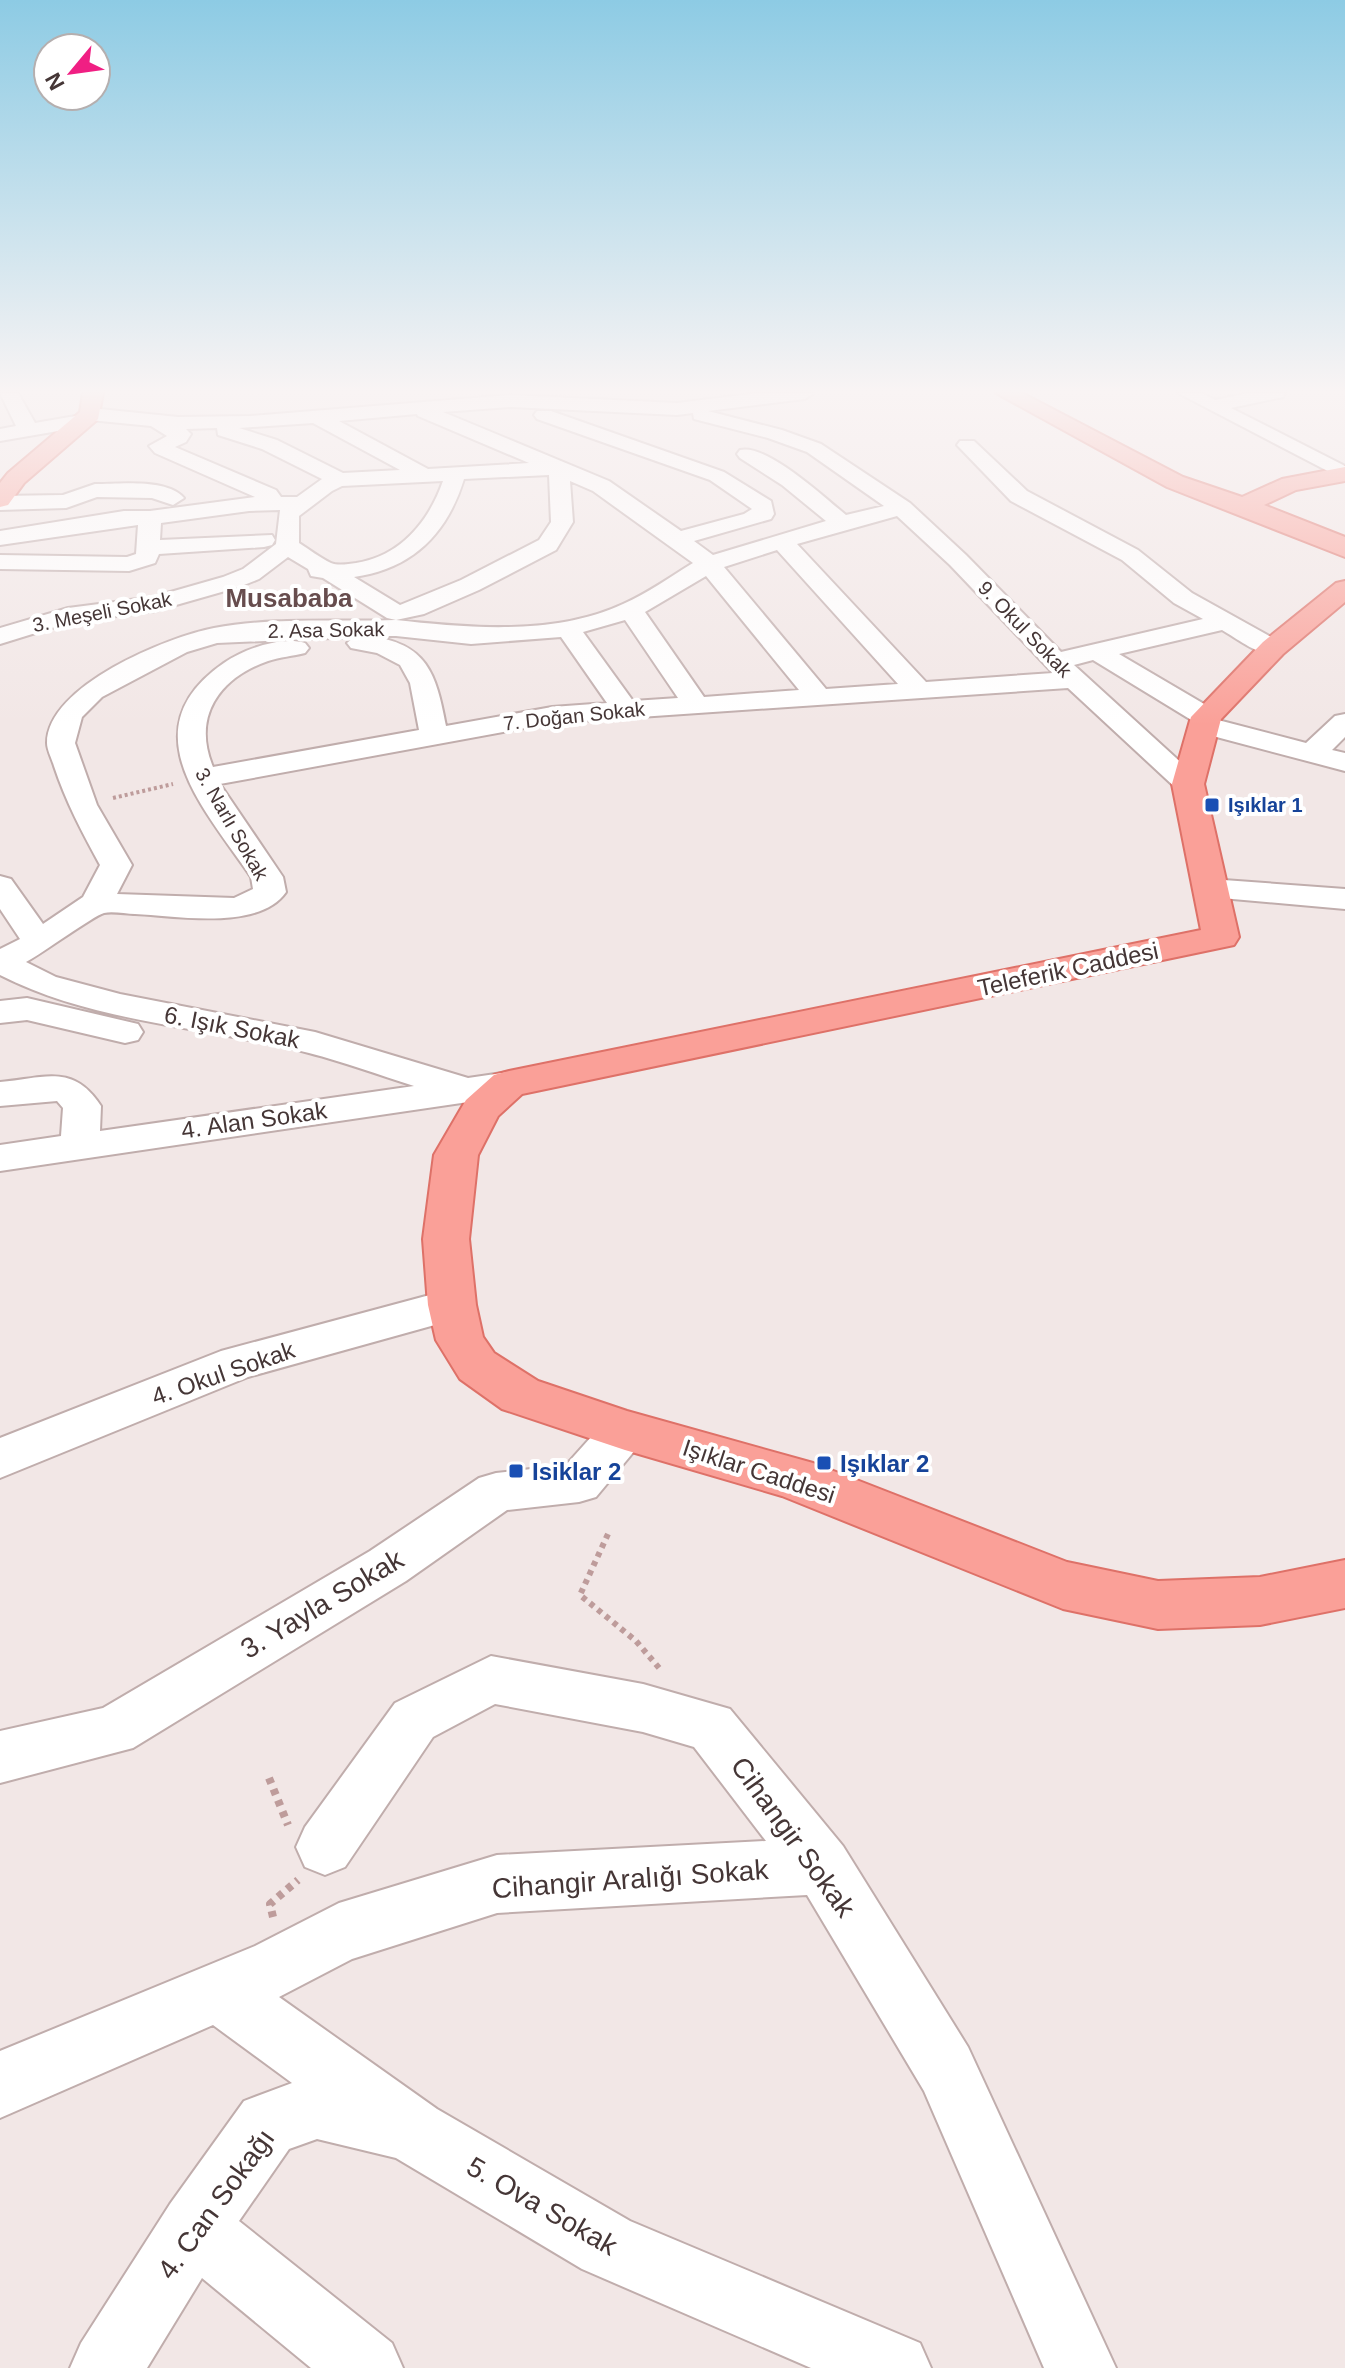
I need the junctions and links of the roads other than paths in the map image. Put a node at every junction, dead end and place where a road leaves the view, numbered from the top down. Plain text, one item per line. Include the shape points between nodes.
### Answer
1 (302, 503) edge
2 (193, 504) edge
3 (269, 504) edge
4 (447, 504) edge
5 (561, 504) edge
6 (624, 504) edge
7 (759, 504) edge
8 (818, 504) edge
9 (895, 504) edge
10 (1033, 504) edge
11 (1236, 504) edge
12 (1248, 504) edge
13 (1243, 506) junction
14 (902, 508) junction
15 (212, 509) junction
16 (150, 518) junction
17 (842, 523) junction
18 (0, 538) edge
19 (677, 539) junction
20 (781, 541) junction
21 (276, 543) junction
22 (1344, 546) edge
23 (148, 548) junction
24 (0, 562) edge
25 (709, 564) junction
26 (331, 572) junction
27 (251, 574) junction
28 (1345, 589) edge
29 (631, 610) junction
30 (1228, 621) junction
31 (315, 629) junction
32 (568, 629) junction
33 (0, 636) edge
34 (1273, 648) junction
35 (1096, 651) junction
36 (253, 655) junction
37 (1065, 670) junction
38 (918, 689) junction
39 (818, 696) junction
40 (695, 704) junction
41 (624, 708) junction
42 (1205, 721) junction
43 (1345, 722) edge
44 (434, 734) junction
45 (1311, 754) junction
46 (1345, 762) edge
47 (202, 778) junction
48 (1188, 784) junction
49 (0, 886) edge
50 (1210, 889) junction
51 (1345, 899) edge
52 (96, 903) junction
53 (39, 942) junction
54 (0, 962) edge
55 (0, 1012) edge
56 (254, 1031) junction
57 (487, 1087) junction
58 (0, 1094) edge
59 (80, 1146) junction
60 (0, 1158) edge
61 (452, 1305) junction
62 (625, 1430) junction
63 (0, 1459) edge
64 (1345, 1584) edge
65 (0, 1757) edge
66 (325, 1847) dead end
67 (822, 1866) junction
68 (217, 1991) junction
69 (0, 2086) edge
70 (414, 2132) junction
71 (194, 2228) junction
72 (106, 2368) edge
73 (367, 2368) edge
74 (895, 2368) edge
75 (1080, 2368) edge

1 - 21 street via 288,514
2 - 15 street
3 - 15 street
4 - 26 street via 438,521 411,548 378,566
5 - 26 street via 562,522 548,545 415,609 396,613
6 - 19 street
7 - 19 street via 763,514 752,519
8 - 17 street
9 - 14 street, 9. Okul Sokak
10 - 30 street via 1130,555 1183,598
11 - 13 main road
12 - 13 main road
13 - 22 main road
14 - 17 street, 2. Asa Sokak
14 - 37 street, 9. Okul Sokak
15 - 16 street
16 - 18 street
16 - 23 street
17 - 20 street, 2. Asa Sokak
19 - 25 street
20 - 25 street, 2. Asa Sokak
20 - 38 street
21 - 23 street
21 - 26 street
21 - 27 street
23 - 24 street via 147,558 129,564
25 - 29 street, 2. Asa Sokak
25 - 39 street
26 - 27 street
27 - 33 street, 3. Meşeli Sokak via 155,604 68,615
28 - 34 main road, Teleferik Caddesi
29 - 32 street, 2. Asa Sokak
29 - 40 street
30 - 34 street
30 - 35 street, 7. Doğan Sokak
31 - 32 street, 2. Asa Sokak via 396,628 471,636
31 - 36 street
31 - 52 street, 2. Asa Sokak via 214,636 178,647 92,691 69,715 61,743 82,805 116,865
32 - 41 street
34 - 42 main road, Teleferik Caddesi
35 - 37 street, 7. Doğan Sokak
35 - 42 street
36 - 44 street, 3. Narlı Sokak via 326,644 364,643 397,650 413,660 426,689
36 - 47 street, 3. Narlı Sokak via 228,671 191,718 191,747
37 - 38 street, 7. Doğan Sokak
37 - 48 street, 9. Okul Sokak
38 - 39 street, 7. Doğan Sokak
39 - 40 street, 7. Doğan Sokak
40 - 41 street, 7. Doğan Sokak
41 - 44 street, 7. Doğan Sokak
42 - 45 street
42 - 48 main road, Teleferik Caddesi
43 - 45 street
44 - 47 street, 7. Doğan Sokak
45 - 46 street
47 - 52 street, 3. Narlı Sokak via 267,877 270,892 256,903 234,908
48 - 50 main road, Teleferik Caddesi
49 - 53 street
50 - 51 street
50 - 57 main road, Teleferik Caddesi via 1221,937
52 - 53 street, 2. Asa Sokak
53 - 54 street, 2. Asa Sokak
54 - 56 street, 6. Işık Sokak via 73,992
55 - 56 street via 27,1009 173,1038
56 - 57 street, 6. Işık Sokak
57 - 59 street, 4. Alan Sokak
57 - 61 main road, Işıklar Caddesi via 456,1155 446,1239
58 - 59 street via 66,1088 82,1106
59 - 60 street, 4. Alan Sokak
61 - 62 main road, Işıklar Caddesi via 460,1340 477,1366 520,1395
61 - 63 street, 4. Okul Sokak via 237,1363
62 - 64 main road, Işıklar Caddesi via 794,1478 1063,1585 1158,1605 1260,1601
62 - 65 street, 3. Yayla Sokak via 579,1483 496,1492 388,1566 114,1730
66 - 67 street, Cihangir Sokak via 414,1720 491,1680 643,1708 711,1727
67 - 68 street, Cihangir Aralığı Sokak via 497,1884 339,1933 276,1968
67 - 75 street, Cihangir Sokak via 946,2069
68 - 69 street, Cihangir Aralığı Sokak
68 - 70 street, 5. Ova Sokak
70 - 71 street, 4. Can Sokağı via 317,2107 267,2124
70 - 74 street, 5. Ova Sokak via 606,2245
71 - 72 street, 4. Can Sokağı
71 - 73 street

